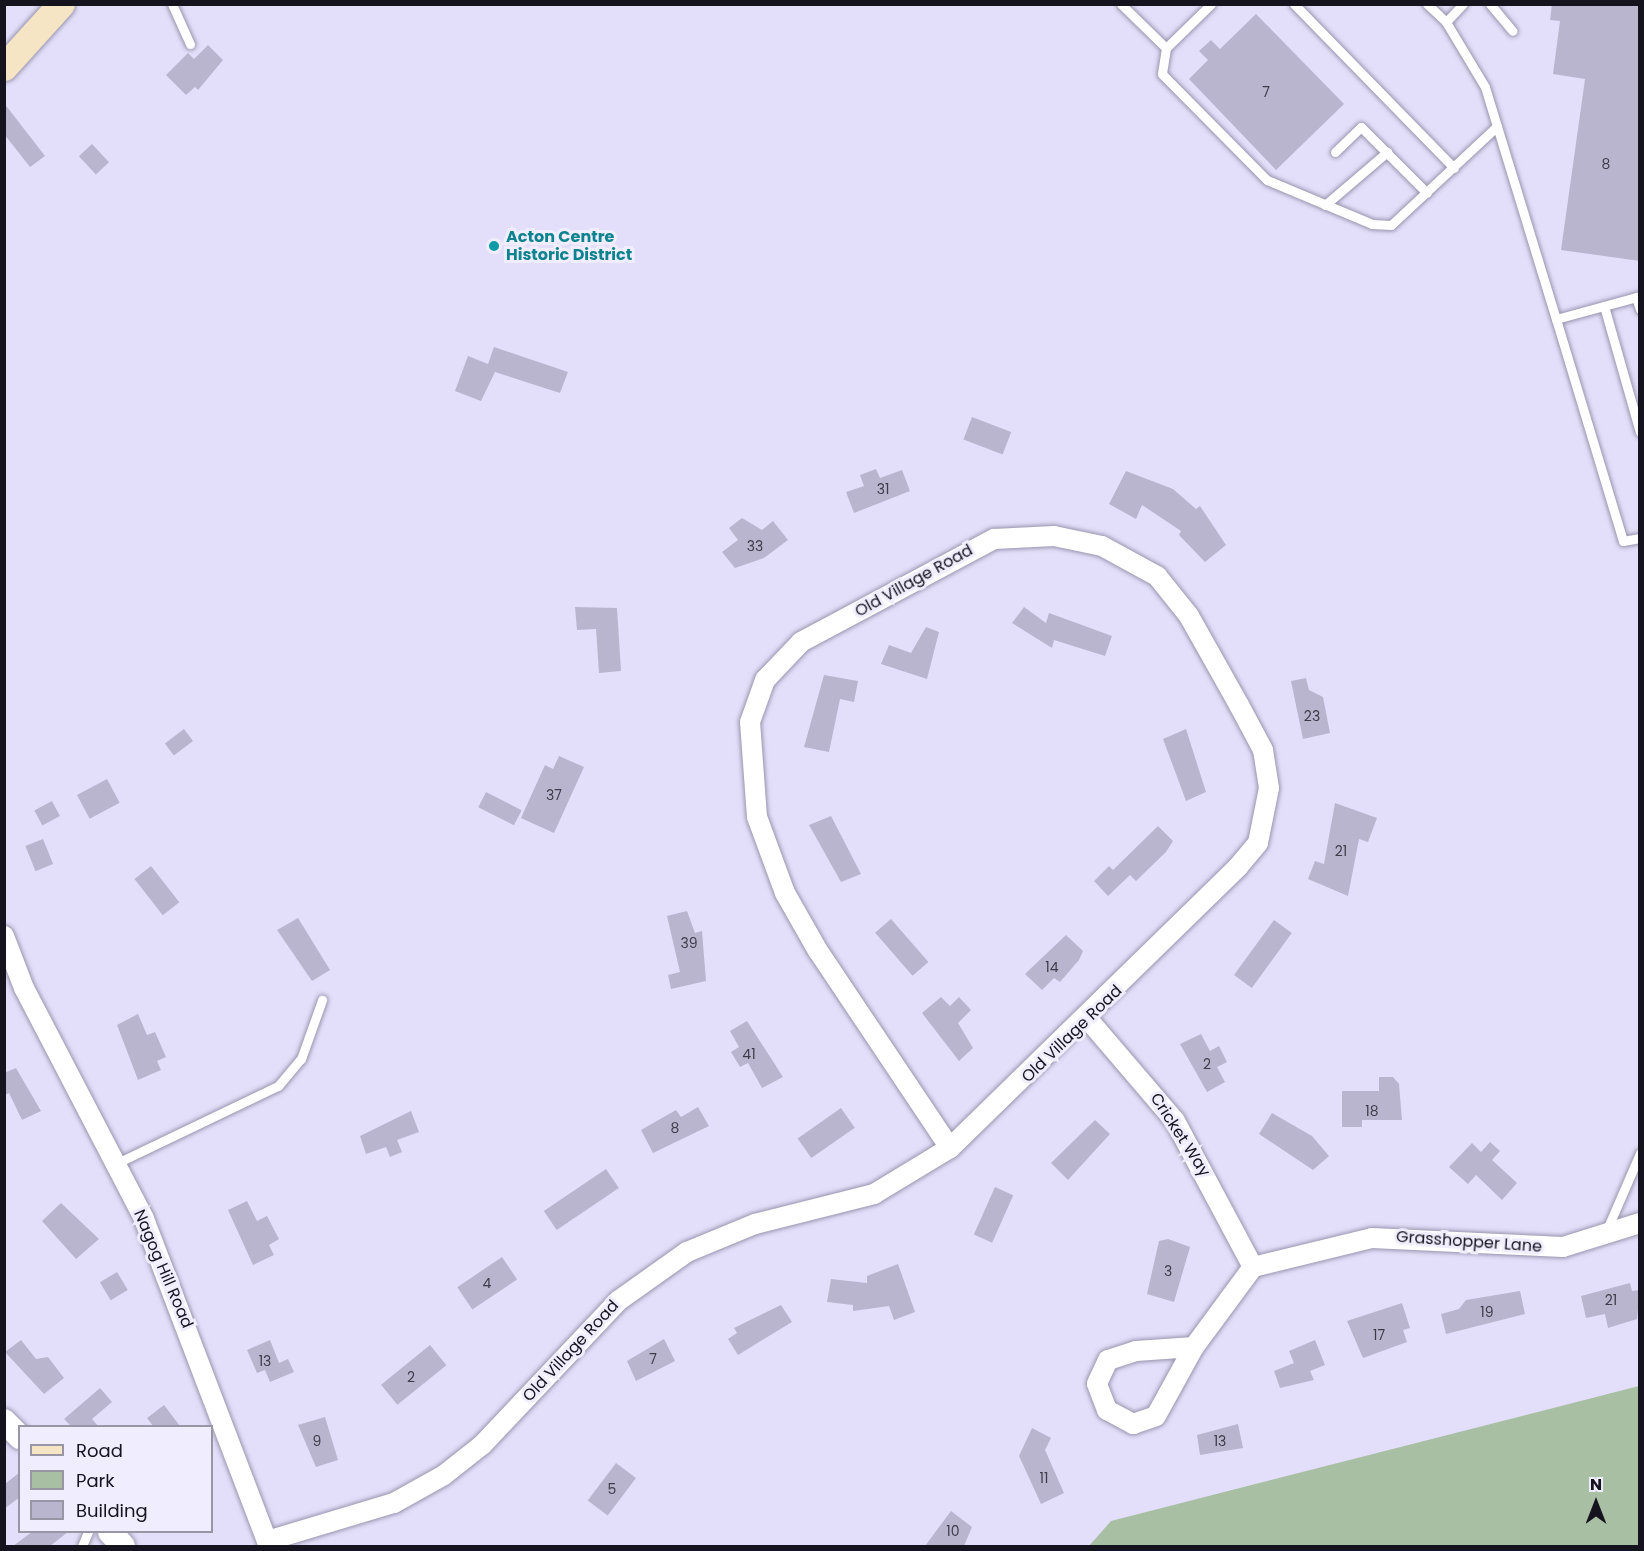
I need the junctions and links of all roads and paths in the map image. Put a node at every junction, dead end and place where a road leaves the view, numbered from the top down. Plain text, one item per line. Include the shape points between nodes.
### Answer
1 (61, 4) edge
2 (172, 4) edge
3 (1121, 4) edge
4 (1211, 4) edge
5 (1294, 4) edge
6 (1427, 4) edge
7 (1463, 4) edge
8 (1490, 4) edge
9 (1446, 22) junction
10 (1513, 31) dead end
11 (189, 44) dead end
12 (1166, 48) junction
13 (4, 67) edge
14 (1497, 126) junction
15 (1335, 152) dead end
16 (1387, 152) junction
17 (1454, 168) junction
18 (1426, 193) junction
19 (1325, 205) junction
20 (1638, 297) edge
21 (1604, 306) junction
22 (1640, 309) edge
23 (1556, 319) junction
24 (1640, 432) edge
25 (1640, 538) edge
26 (4, 936) edge
27 (322, 1000) dead end
28 (1087, 1018) junction
29 (950, 1148) junction
30 (1640, 1153) edge
31 (112, 1165) junction
32 (1640, 1223) edge
33 (1604, 1236) junction
34 (1253, 1267) junction
35 (1194, 1347) junction
36 (4, 1421) edge
37 (18, 1435) edge
38 (111, 1533) edge
39 (268, 1544) edge
40 (123, 1546) edge

1 - 13 main road
2 - 11 lane
3 - 12 lane
4 - 12 lane
5 - 17 lane
6 - 9 lane
7 - 9 lane
8 - 10 lane
9 - 14 lane via 1485,87
12 - 19 lane via 1162,74 1267,180
14 - 17 lane
14 - 23 lane
15 - 16 lane via 1361,127
16 - 18 lane
16 - 19 lane
17 - 18 lane
18 - 19 lane via 1391,225 1371,224
20 - 21 lane
20 - 22 lane
21 - 23 lane
21 - 24 lane
23 - 25 lane via 1623,541
26 - 31 street, Nagog Hill Road via 24,988
27 - 31 lane via 301,1059 278,1086
28 - 29 street, Old Village Road
28 - 29 street, Old Village Road via 1258,843 1269,788 1263,750 1189,616 1157,576 1102,546 1054,536 994,539 801,642 765,680 750,723 757,817 785,893 818,951
28 - 34 street, Cricket Way via 1174,1120
29 - 39 street, Old Village Road via 874,1194 755,1224 687,1252 618,1301 482,1445 444,1475 394,1503
30 - 33 lane
31 - 39 street, Nagog Hill Road via 161,1260
32 - 33 street, Grasshopper Lane
33 - 34 street, Grasshopper Lane via 1538,1248 1420,1236 1372,1238
34 - 35 street
35 - 35 street via 1136,1351 1108,1360 1097,1384 1107,1410 1133,1425 1151,1419
36 - 37 street
38 - 40 street

